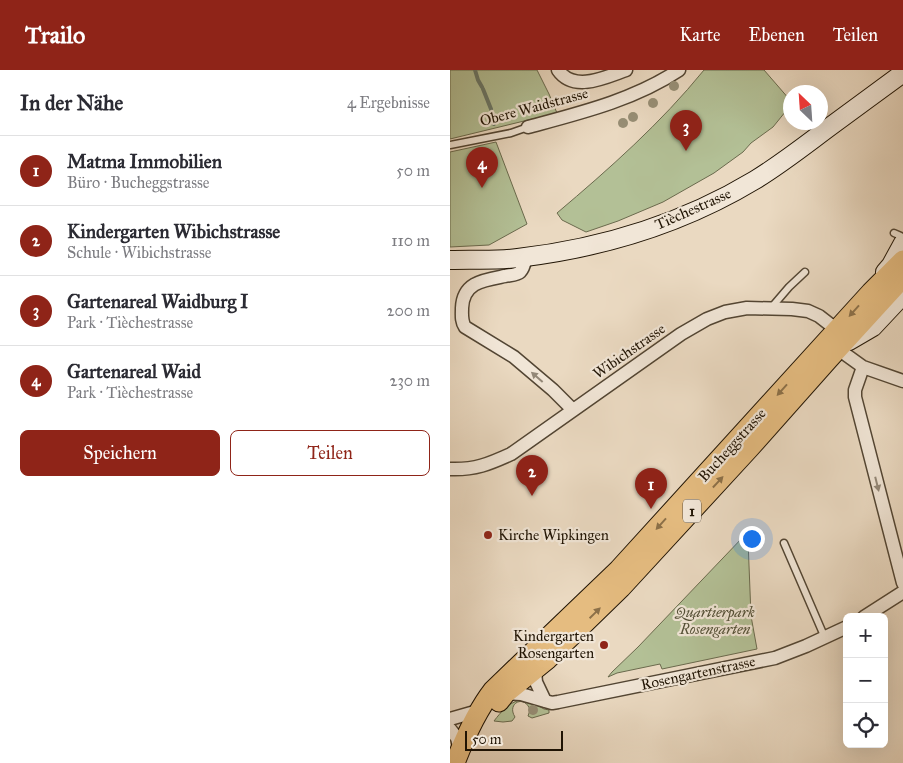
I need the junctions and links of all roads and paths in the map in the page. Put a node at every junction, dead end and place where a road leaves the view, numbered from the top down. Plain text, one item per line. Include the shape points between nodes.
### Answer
1 (558, 70) edge
2 (626, 70) edge
3 (679, 70) edge
4 (903, 73) edge
5 (528, 127) joint
6 (450, 145) edge
7 (903, 237) edge
8 (899, 238) edge
9 (526, 257) junction
10 (450, 260) edge
11 (903, 260) edge
12 (805, 272) dead end
13 (903, 278) edge
14 (871, 292) junction
15 (903, 295) edge
16 (771, 308) junction
17 (839, 341) junction
18 (867, 368) junction
19 (903, 381) edge
20 (573, 410) junction
21 (450, 469) edge
22 (784, 543) dead end
23 (903, 583) edge
24 (903, 592) edge
25 (870, 613) edge
26 (843, 629) edge
27 (824, 638) junction
28 (534, 671) junction
29 (505, 686) junction
30 (545, 701) junction
31 (478, 711) junction
32 (450, 719) edge
33 (450, 729) edge
34 (461, 759) edge

1 - 2 street via 571,80 588,82
3 - 5 street, Obere Waidstrasse via 620,100
4 - 9 street, Tièchestrasse via 756,179 722,198 680,218 632,235
5 - 6 lane, Obere Waidstrasse
7 - 8 lane
8 - 14 street, Bucheggstrasse via 891,265
9 - 10 street, Tièchestrasse
20 -> 9 street via 514,357 462,323 462,303 470,286 518,273
11 - 14 main road, Bucheggstrasse / 1
12 - 16 lane
13 - 17 main road, Bucheggstrasse / 1
14 -> 17 main road, Bucheggstrasse / 1
15 - 17 street, Bucheggstrasse via 873,327
16 - 17 street, Wibichstrasse via 808,311 820,316
16 - 20 street, Wibichstrasse via 747,308 707,319
17 - 18 street, Wibichstrasse
28 -> 17 main road, Bucheggstrasse / 1 via 621,588 749,449
17 -> 29 main road, Bucheggstrasse / 1
18 - 19 street, Wibichstrasse
18 -> 23 street via 855,390 855,398
20 - 21 street, Wibichstrasse via 511,454 481,467
22 - 27 lane
24 - 25 street
26 - 27 street, Rosengartenstrasse
27 - 30 street, Rosengartenstrasse via 775,658 558,702
28 - 29 main road, 1
28 - 30 street
29 - 30 street, Rosengartenstrasse
29 - 31 main road, 1 via 493,690
29 - 34 main road, 1
31 - 32 street
31 - 34 main road, 1
33 - 34 street via 458,738

